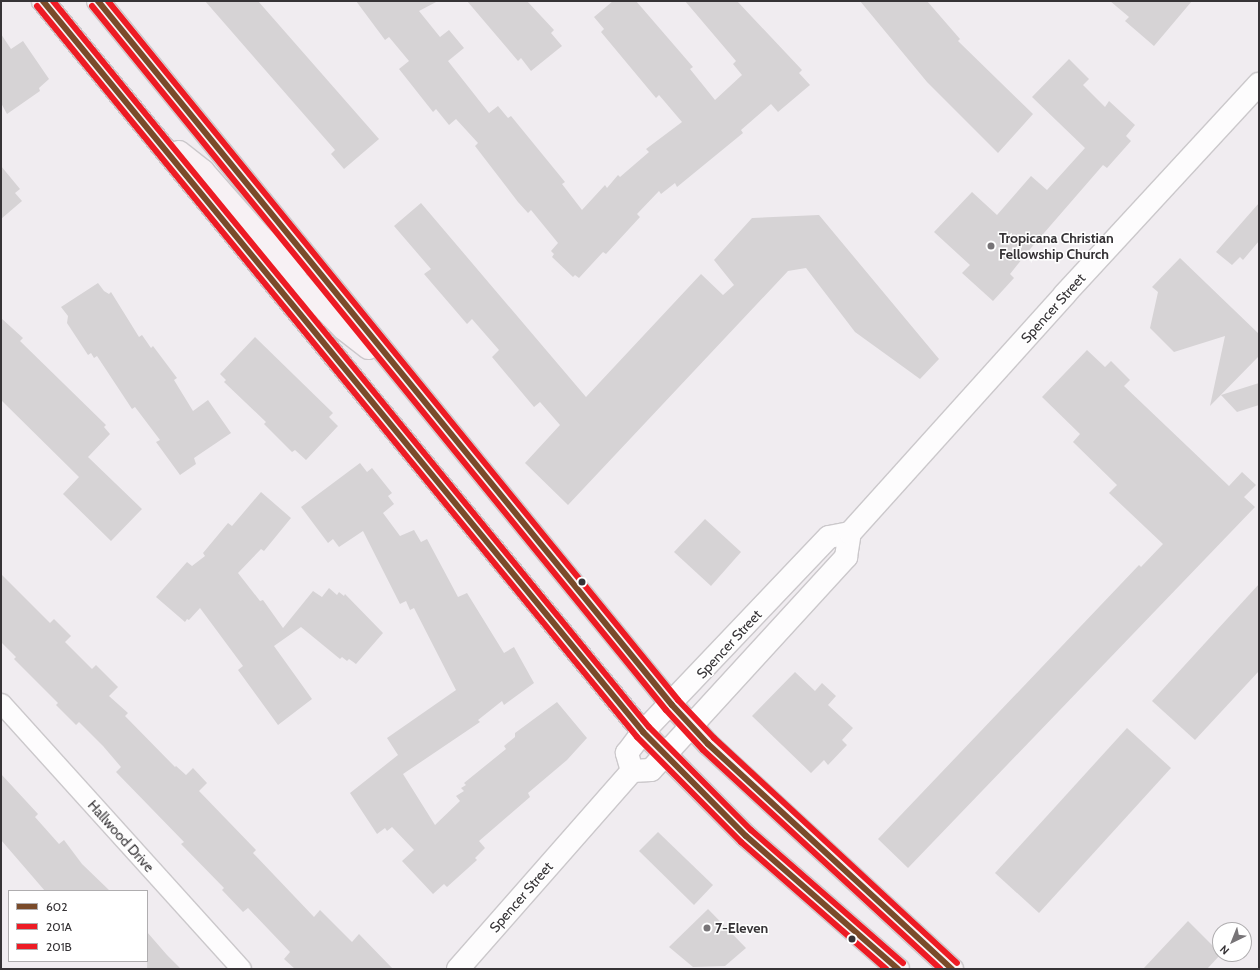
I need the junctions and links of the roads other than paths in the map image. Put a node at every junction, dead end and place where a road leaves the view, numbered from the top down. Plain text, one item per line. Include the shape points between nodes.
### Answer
1 (43, 1) edge
2 (98, 1) edge
3 (1259, 84) edge
4 (154, 136) junction
5 (310, 264) junction
6 (261, 268) junction
7 (394, 365) junction
8 (850, 533) junction
9 (1, 703) edge
10 (672, 704) junction
11 (691, 726) junction
12 (643, 732) junction
13 (664, 754) junction
14 (632, 770) junction
15 (241, 969) edge
16 (458, 969) edge
17 (898, 969) edge
18 (952, 969) edge

1 - 4 main road
2 - 5 main road
3 - 8 street, Spencer Street via 1065,294
4 - 5 main road via 202,171 261,237 279,252
4 - 6 main road
5 - 7 main road
6 - 7 main road via 273,268 294,278 344,329
6 - 12 main road
7 - 10 main road
8 - 10 street, Spencer Street via 829,538
8 - 11 street, Spencer Street via 846,557
9 - 15 street, Hallwood Drive
10 - 11 main road
10 - 12 street, Spencer Street
11 - 13 street, Spencer Street
11 - 18 main road
12 - 13 main road
12 - 14 street, Spencer Street via 627,753
13 - 14 street, Spencer Street via 651,770
13 - 17 main road via 746,836
14 - 16 street, Spencer Street

